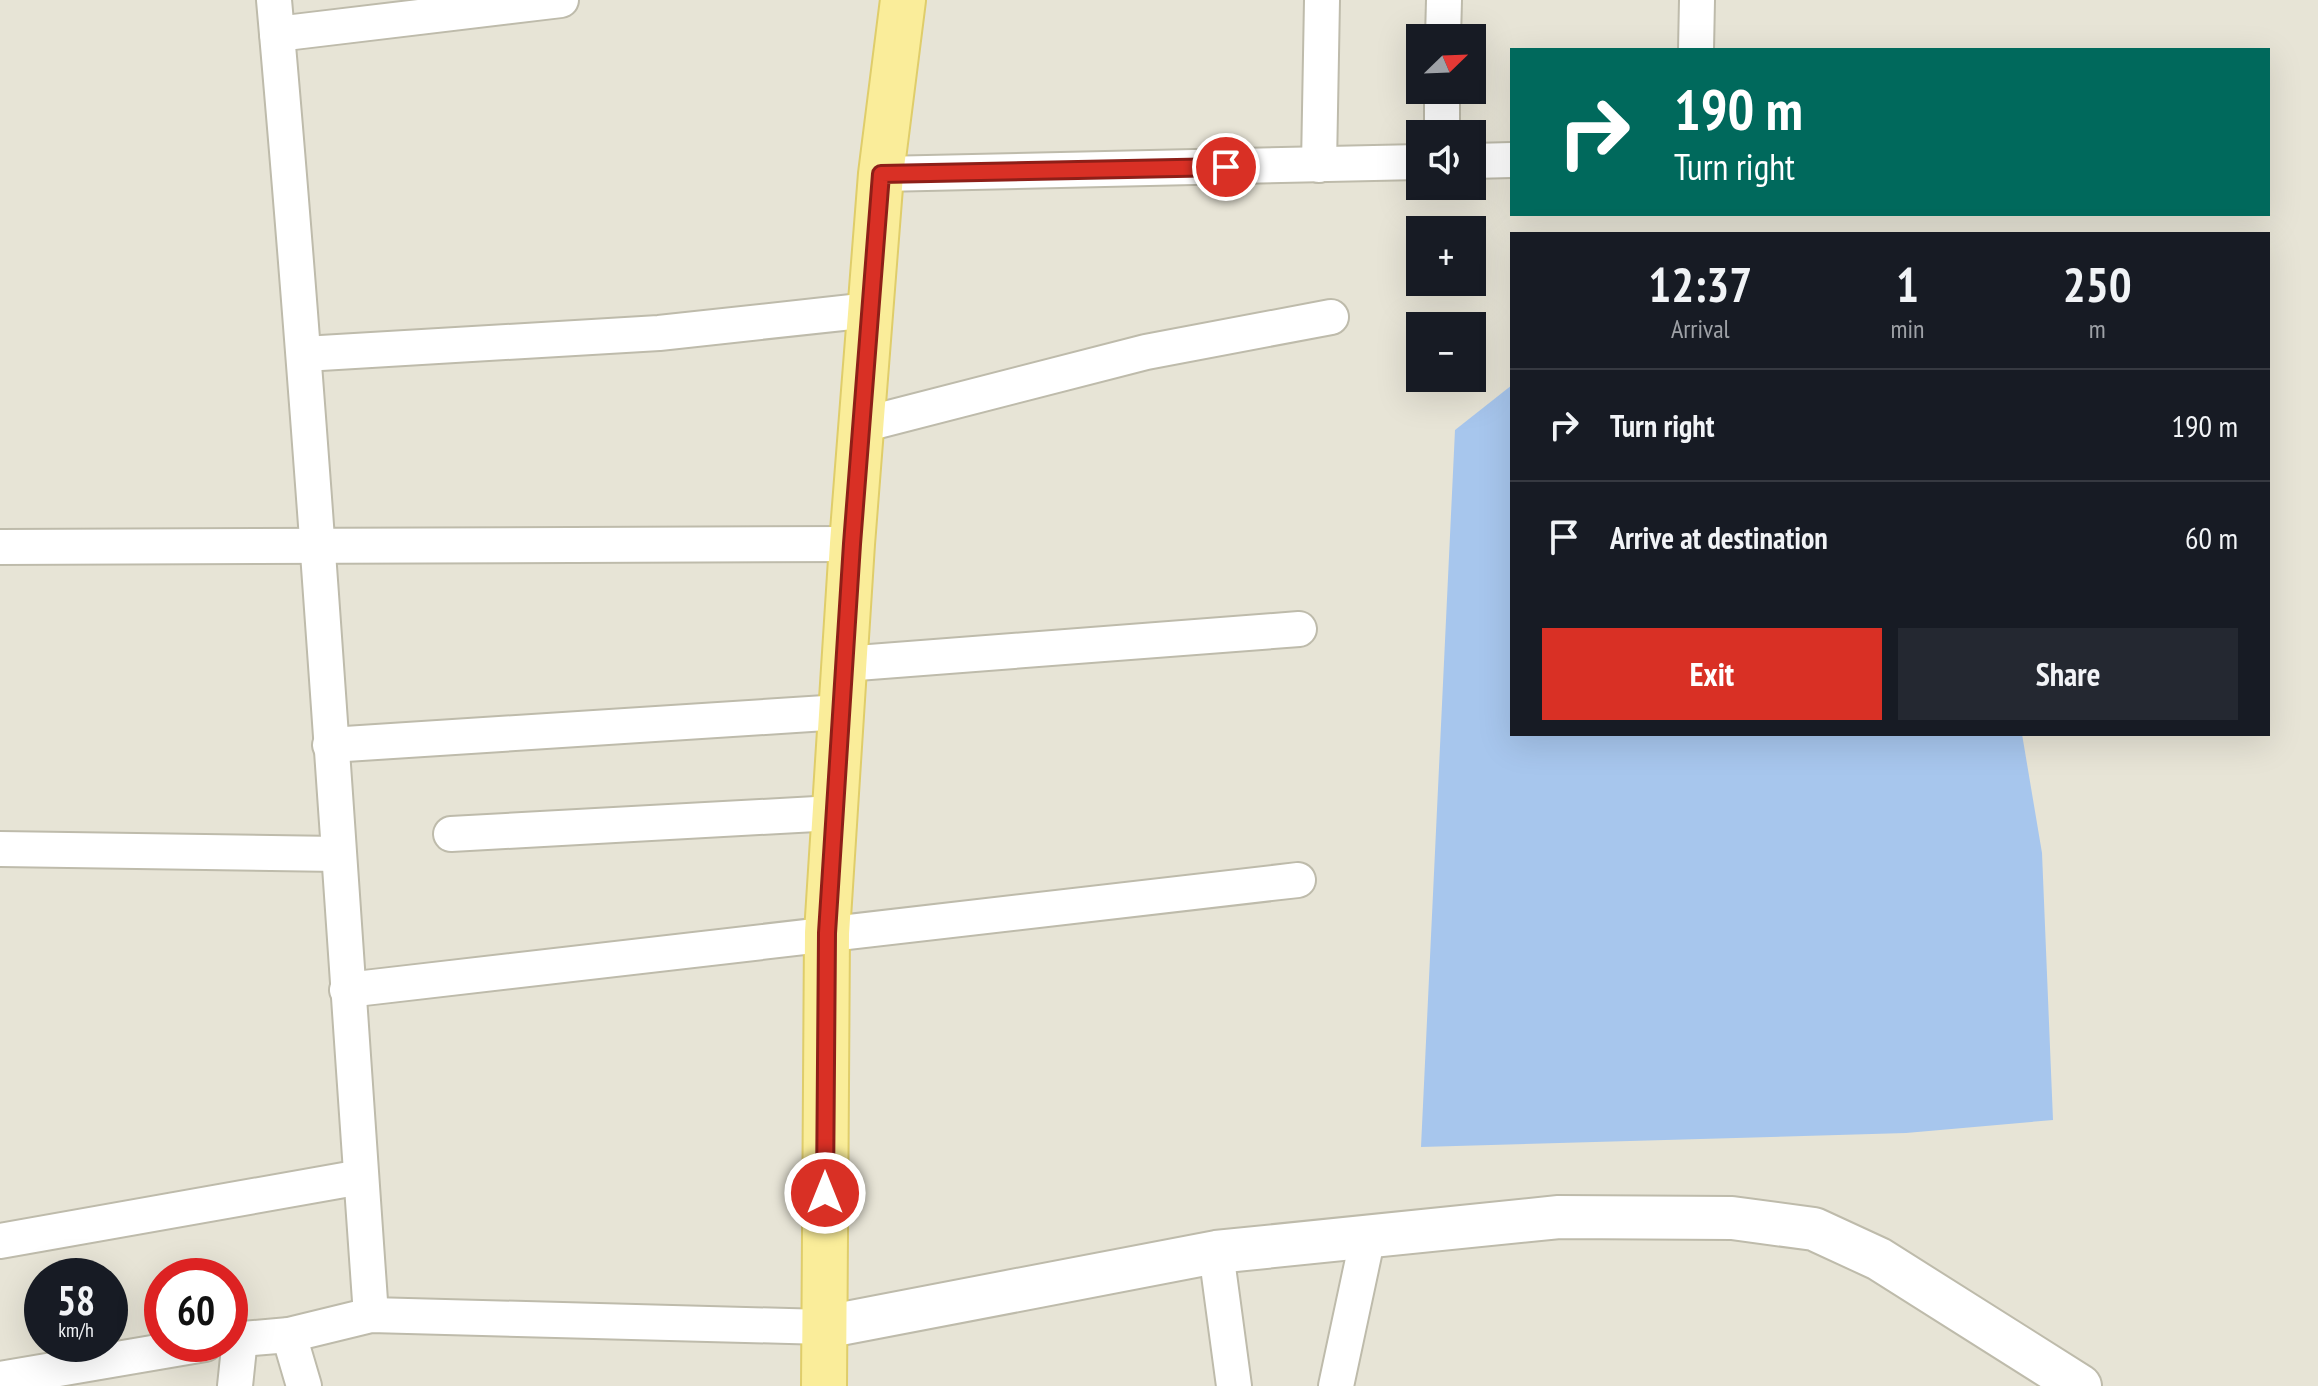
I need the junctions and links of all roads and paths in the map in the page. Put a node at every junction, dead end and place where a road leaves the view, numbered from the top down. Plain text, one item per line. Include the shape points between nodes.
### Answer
1 (274, 0) edge
2 (561, 0) edge
3 (903, 0) edge
4 (1322, 0) edge
5 (1444, 0) edge
6 (1697, 0) edge
7 (1443, 24) edge
8 (277, 34) junction
9 (1696, 48) edge
10 (1510, 160) edge
11 (1486, 161) edge
12 (1406, 162) edge
13 (1319, 165) junction
14 (881, 174) junction
15 (870, 310) junction
16 (1331, 317) dead end
17 (304, 354) junction
18 (862, 425) junction
19 (852, 544) junction
20 (318, 546) junction
21 (0, 547) edge
22 (1299, 629) dead end
23 (844, 664) junction
24 (841, 712) junction
25 (330, 745) junction
26 (834, 813) junction
27 (451, 834) dead end
28 (0, 849) edge
29 (338, 854) junction
30 (1298, 880) dead end
31 (827, 933) junction
32 (347, 990) junction
33 (361, 1177) junction
34 (1368, 1236) junction
35 (0, 1241) edge
36 (1216, 1252) junction
37 (371, 1315) junction
38 (825, 1327) junction
39 (289, 1335) junction
40 (248, 1338) edge
41 (144, 1354) edge
42 (235, 1362) edge
43 (0, 1379) edge
44 (235, 1386) edge
45 (304, 1386) edge
46 (824, 1386) edge
47 (1234, 1386) edge
48 (1336, 1386) edge
49 (2080, 1386) edge

1 - 8 street
2 - 8 street
3 - 14 main road
4 - 13 street
5 - 7 street
6 - 9 street
8 - 17 street
10 - 11 street
12 - 13 street
13 - 14 street
14 - 15 main road
15 - 17 street via 659,333
15 - 18 main road
16 - 18 street via 1146,352
17 - 20 street
18 - 19 main road
19 - 20 street
19 - 23 main road
20 - 21 street
20 - 25 street
22 - 23 street
23 - 24 main road
24 - 25 street
24 - 26 main road
25 - 29 street
26 - 27 street
26 - 31 main road
28 - 29 street
29 - 32 street
30 - 31 street
31 - 32 street
31 - 38 main road
32 - 33 street
33 - 35 street
33 - 37 street
34 - 36 street
34 - 48 street
34 - 49 street via 1559,1217 1732,1218 1814,1229 1879,1259
36 - 38 street
36 - 47 street
37 - 38 street
37 - 39 street
38 - 46 main road
39 - 40 street
39 - 45 street
41 - 43 street
42 - 44 street

